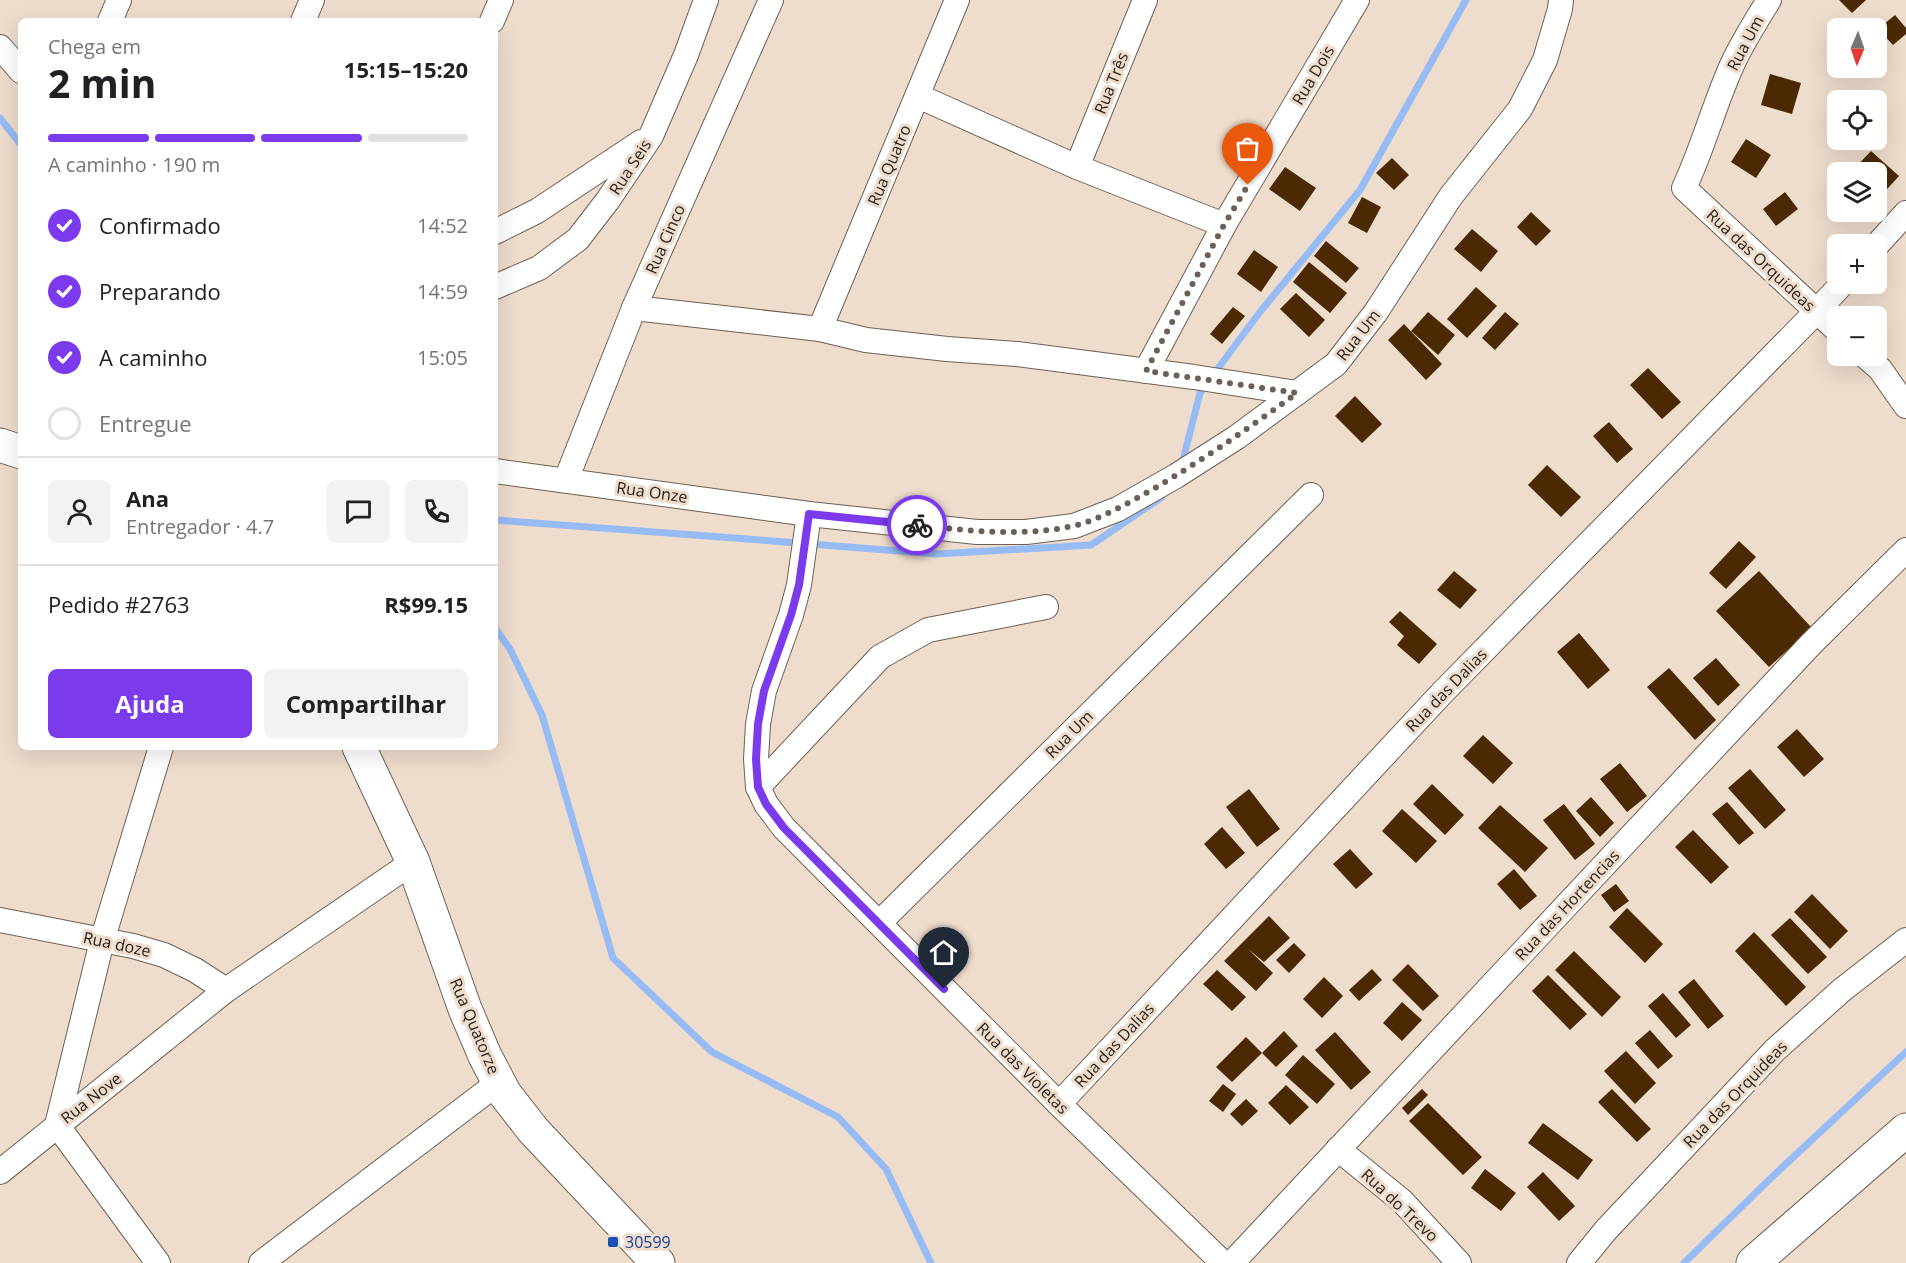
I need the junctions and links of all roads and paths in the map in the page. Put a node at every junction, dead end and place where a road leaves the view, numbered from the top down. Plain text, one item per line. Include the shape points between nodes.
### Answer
1 (119, 0) edge
2 (312, 0) edge
3 (501, 0) edge
4 (706, 0) edge
5 (771, 0) edge
6 (957, 0) edge
7 (1145, 0) edge
8 (1357, 0) edge
9 (1561, 0) edge
10 (1769, 0) edge
11 (111, 18) edge
12 (304, 18) edge
13 (493, 18) edge
14 (0, 47) edge
15 (18, 68) edge
16 (918, 96) junction
17 (651, 136) junction
18 (1077, 167) junction
19 (1684, 188) joint
20 (1906, 213) edge
21 (1224, 225) junction
22 (498, 230) edge
23 (1887, 234) edge
24 (498, 286) edge
25 (1833, 294) edge
26 (634, 308) junction
27 (1816, 312) junction
28 (1827, 322) edge
29 (820, 329) junction
30 (1877, 366) edge
31 (1146, 371) junction
32 (1297, 393) junction
33 (1906, 406) edge
34 (0, 445) edge
35 (18, 451) edge
36 (498, 471) edge
37 (567, 480) junction
38 (1311, 495) dead end
39 (809, 514) junction
40 (1906, 550) edge
41 (1046, 607) dead end
42 (160, 750) edge
43 (360, 750) edge
44 (758, 787) junction
45 (412, 862) junction
46 (0, 920) edge
47 (879, 922) junction
48 (1906, 940) edge
49 (102, 941) junction
50 (226, 990) junction
51 (499, 1082) junction
52 (1059, 1104) junction
53 (57, 1125) junction
54 (1906, 1130) edge
55 (1338, 1149) junction
56 (0, 1172) edge
57 (158, 1263) edge
58 (261, 1263) edge
59 (658, 1263) edge
60 (1222, 1263) edge
61 (1232, 1263) edge
62 (1459, 1263) edge
63 (1579, 1263) edge
64 (1753, 1263) edge

1 - 11 street
2 - 12 street
3 - 13 street
4 - 17 street, Rua Seis
5 - 26 street, Rua Cinco
6 - 16 street, Rua Quatro
7 - 18 street, Rua Três
8 - 21 street, Rua Dois
9 - 32 street, Rua Um via 1545,60 1520,110 1451,196 1376,312 1336,364
10 - 19 street, Rua Um via 1732,65
14 - 15 street
16 - 18 street
16 - 29 street, Rua Quatro
17 - 22 street via 537,211
17 - 24 street, Rua Seis via 578,239 539,268
18 - 21 street
19 - 27 street, Rua das Orquideas
20 - 23 street
21 - 31 street, Rua Dois
25 - 27 street, Rua das Dalias
26 - 29 street
26 - 37 street, Rua Cinco
27 - 28 street, Rua das Orquideas
27 - 52 street, Rua das Dalias via 1442,693
29 - 31 street via 902,345 1017,354
30 - 33 street
31 - 32 street
32 - 39 street, Rua Um via 1183,471 1118,509 1074,526 1026,532 977,532
34 - 35 street
36 - 37 street, Rua Onze
37 - 39 street, Rua Onze
38 - 47 street, Rua Um
39 - 44 street via 799,585 764,691 758,724
40 - 55 street, Rua das Hortencias via 1812,644
41 - 44 street via 928,630 880,657
42 - 49 street, Rua Nove
43 - 45 street, Rua Quatorze
44 - 47 street, Rua das Violetas via 784,828
45 - 50 street, Rua Nove
45 - 51 street, Rua Quatorze via 465,1009
46 - 49 street, Rua doze
47 - 52 street, Rua das Violetas
48 - 63 street, Rua das Orquideas via 1775,1050
49 - 50 street, Rua doze via 164,954
49 - 53 street, Rua Nove
50 - 53 street, Rua Nove
51 - 58 street
51 - 59 street, Rua Quatorze via 532,1130
52 - 60 street, Rua das Violetas
53 - 56 street
53 - 57 street
54 - 64 street
55 - 61 street, Rua das Hortencias
55 - 62 street, Rua do Trevo via 1402,1201

